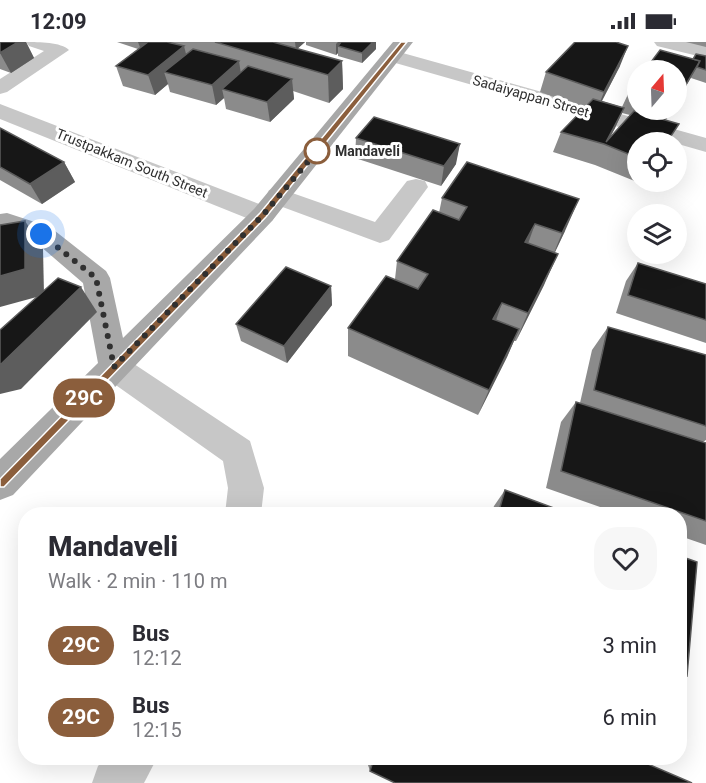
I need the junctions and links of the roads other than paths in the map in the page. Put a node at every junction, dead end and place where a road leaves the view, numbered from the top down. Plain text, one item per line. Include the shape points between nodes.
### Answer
1 (36, 42) edge
2 (664, 42) edge
3 (397, 49) edge
4 (706, 52) edge
5 (0, 88) edge
6 (0, 111) edge
7 (706, 145) edge
8 (416, 187) dead end
9 (271, 206) junction
10 (0, 223) edge
11 (114, 367) junction
12 (0, 483) edge
13 (244, 507) edge
14 (129, 765) edge
15 (115, 783) edge

1 - 5 street via 59,50
2 - 4 street
3 - 7 street, Sadaiyappan Street
3 - 9 main road
6 - 9 street, Trustpakkam South Street
8 - 9 street, Trustpakkam South Street via 380,234
9 - 11 main road
10 - 11 main road via 41,234 96,278
11 - 12 main road
11 - 13 street via 238,452 246,488
14 - 15 street

